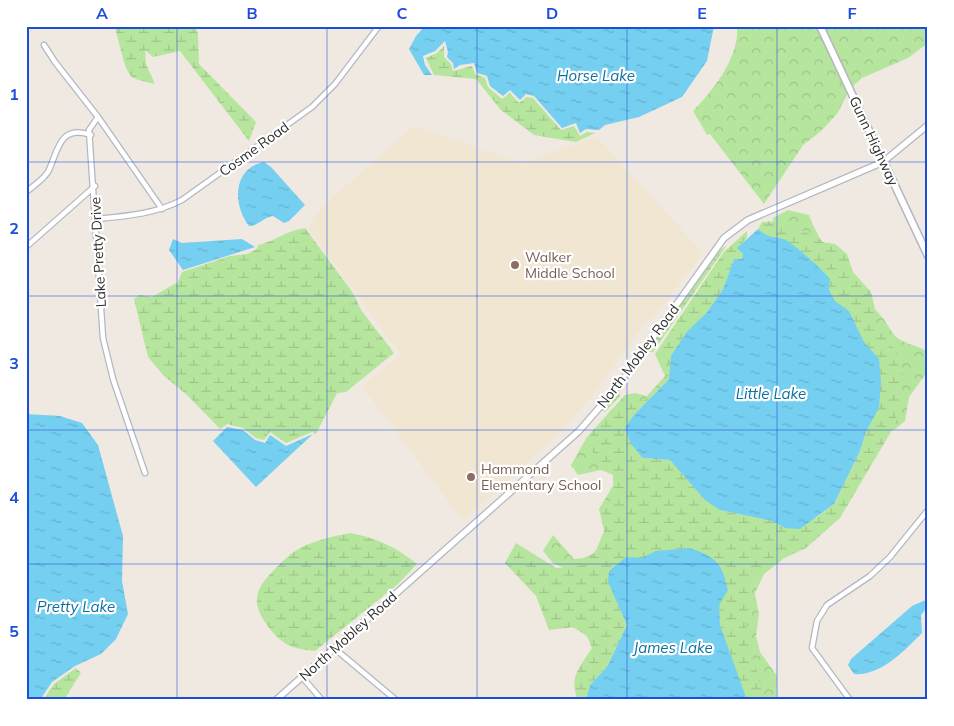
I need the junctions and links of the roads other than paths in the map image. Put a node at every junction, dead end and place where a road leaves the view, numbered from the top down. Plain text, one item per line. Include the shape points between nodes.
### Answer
1 (379, 26) edge
2 (820, 26) edge
3 (44, 45) dead end
4 (98, 117) junction
5 (928, 125) edge
6 (90, 135) junction
7 (883, 162) junction
8 (95, 186) junction
9 (26, 192) edge
10 (162, 209) junction
11 (96, 219) junction
12 (26, 247) edge
13 (928, 256) edge
14 (145, 473) dead end
15 (928, 510) edge
16 (334, 648) junction
17 (302, 677) junction
18 (276, 700) edge
19 (322, 700) edge
20 (396, 700) edge
21 (850, 700) edge

1 - 10 street, Cosme Road via 335,84 312,107 182,200
2 - 7 main road, Gunn Highway
3 - 4 street
4 - 6 street, Lake Pretty Drive
4 - 10 street
5 - 7 street, North Mobley Road
6 - 8 street, Lake Pretty Drive
6 - 9 street via 81,132 68,135 57,144 49,172
7 - 13 main road, Gunn Highway
7 - 16 street, North Mobley Road via 748,220 724,238 619,385 579,431
8 - 11 street, Lake Pretty Drive
8 - 12 street
10 - 11 street, Cosme Road via 147,214
11 - 14 street, Lake Pretty Drive via 102,338
15 - 21 street via 890,557 870,576 826,605 817,622 812,648
16 - 17 street, North Mobley Road
16 - 20 street
17 - 18 street, North Mobley Road
17 - 19 street

